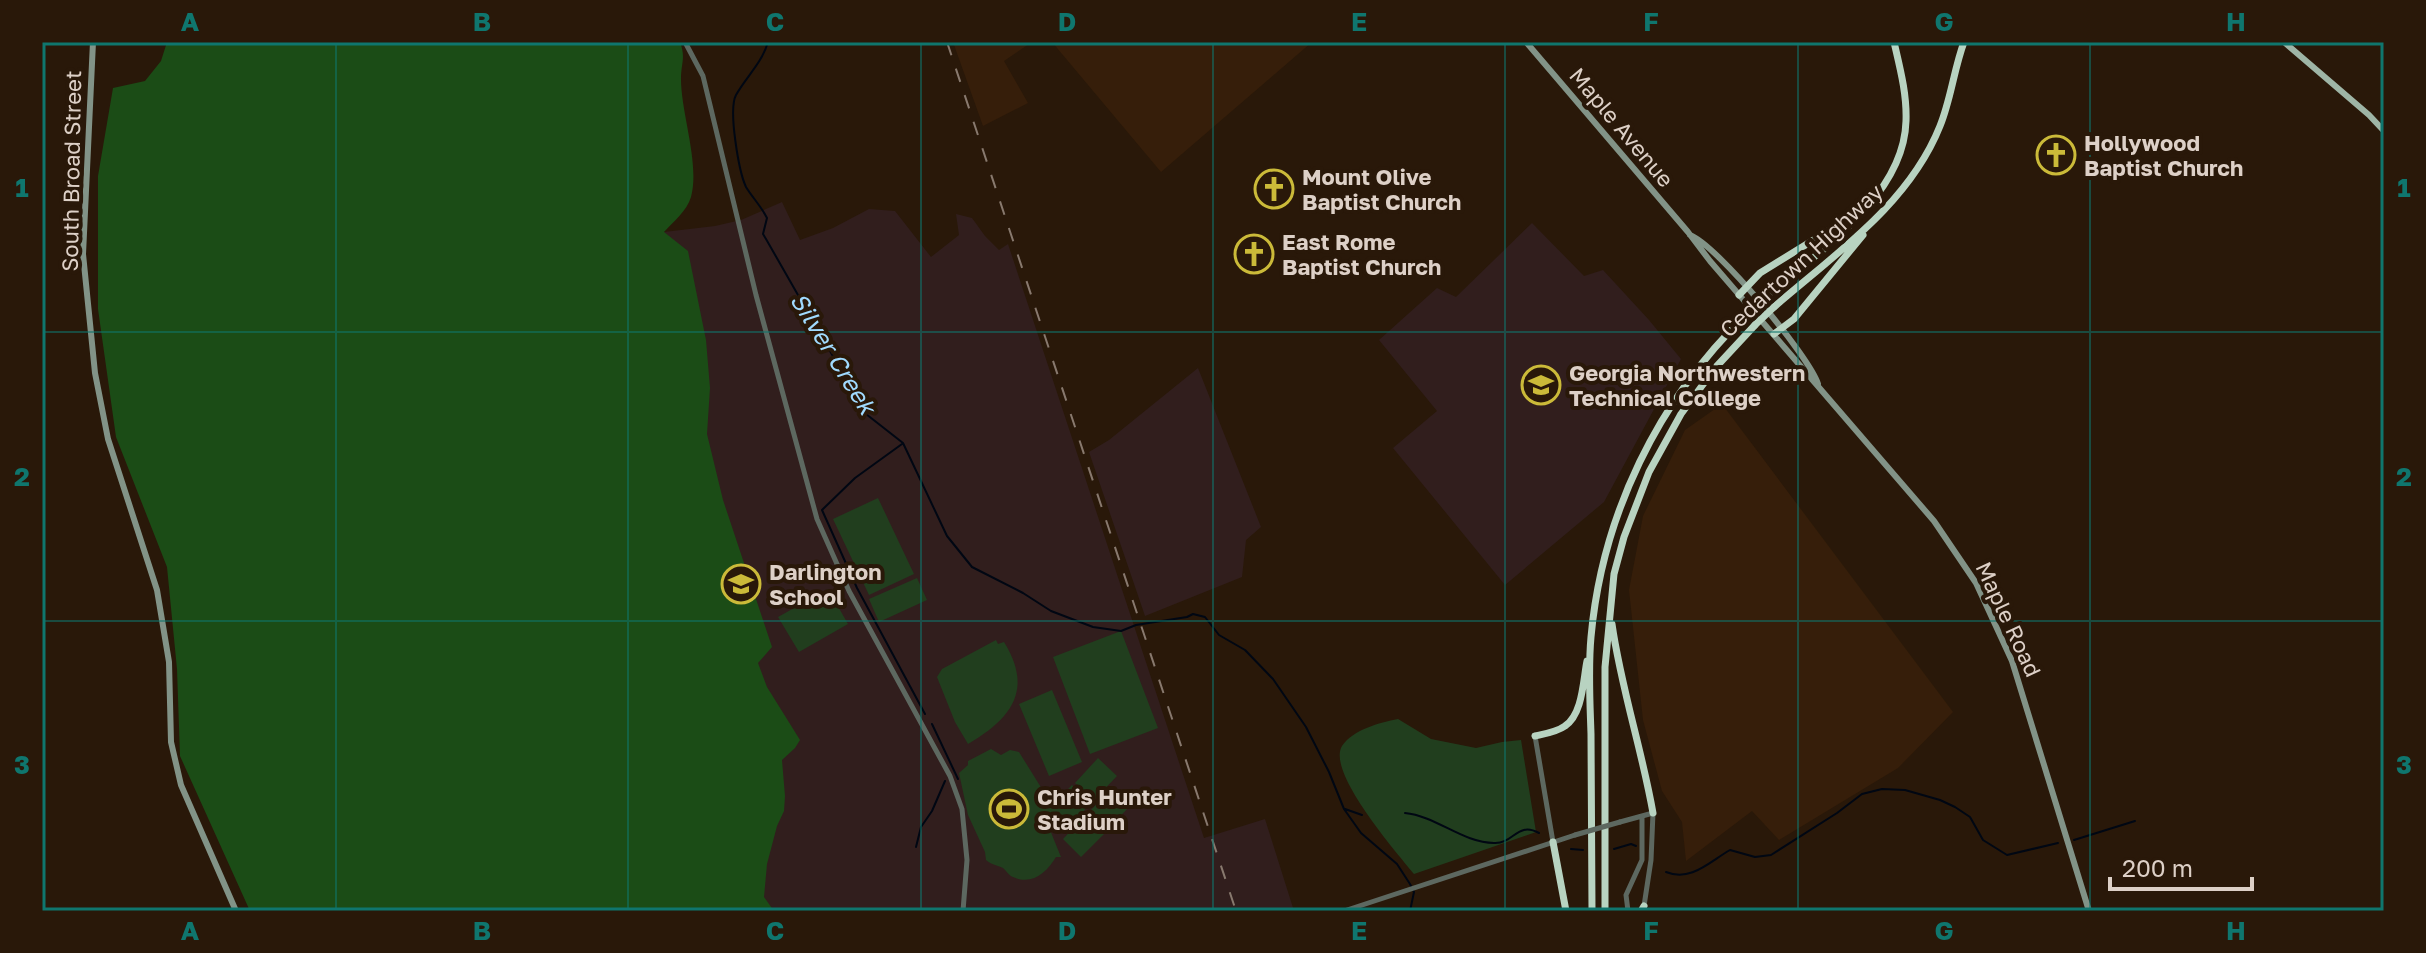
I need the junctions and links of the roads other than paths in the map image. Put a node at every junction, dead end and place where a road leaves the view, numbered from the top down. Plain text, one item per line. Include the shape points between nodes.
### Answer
1 (93, 42) edge
2 (685, 42) edge
3 (1526, 42) edge
4 (1892, 42) edge
5 (2284, 42) edge
6 (1962, 45) edge
7 (2384, 131) edge
8 (1875, 199) junction
9 (1877, 218) junction
10 (1690, 235) junction
11 (1745, 286) junction
12 (1739, 295) junction
13 (1764, 309) joint
14 (1757, 320) junction
15 (1777, 331) junction
16 (1610, 608) junction
17 (1591, 639) junction
18 (1535, 736) joint
19 (1653, 813) junction
20 (1642, 816) junction
21 (1553, 842) junction
22 (1643, 909) edge
23 (236, 911) edge
24 (963, 911) edge
25 (1344, 911) edge
26 (1566, 911) edge
27 (1592, 911) edge
28 (1605, 911) edge
29 (1628, 911) edge
30 (2089, 911) edge

1 - 23 main road, South Broad Street via 83,254 95,373 108,439 150,562 164,624 175,764
2 - 24 street via 703,76 817,519 849,591 950,776 962,809 967,860
3 - 10 main road, Maple Avenue
4 - 8 highway, Cedartown Highway via 1905,99 1904,137
5 - 7 main road
6 - 9 highway, Cedartown Highway via 1940,126 1916,170
8 - 11 highway
8 - 17 highway, Cedartown Highway, bridge via 1746,315 1690,376 1653,435 1612,531
9 - 14 highway, Cedartown Highway, bridge
9 - 15 highway via 1794,319
10 - 11 main road, Maple Avenue
10 - 12 main road, Maple Avenue
11 - 12 highway
11 - 13 main road, Maple Avenue
12 - 14 main road, Maple Avenue
13 - 15 main road, Maple Road
14 - 15 main road, Maple Road
14 - 16 highway, Cedartown Highway via 1697,391 1649,472 1624,537
15 - 30 main road, Maple Road via 1934,521 1976,583 2012,661
16 - 19 highway
16 - 28 highway, Cedartown Highway via 1605,667
17 - 18 highway via 1577,710 1565,727
17 - 27 highway, Cedartown Highway
18 - 21 street
19 - 20 street
19 - 22 street
20 - 21 street, bridge
20 - 29 street via 1642,860 1626,895
21 - 25 street
21 - 26 highway

